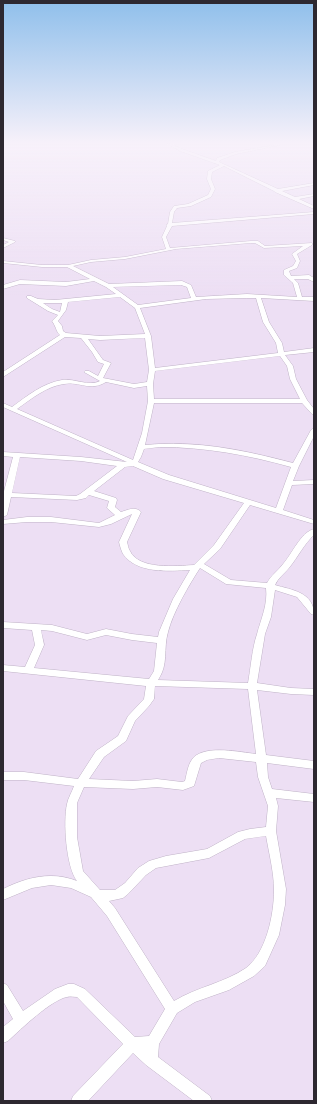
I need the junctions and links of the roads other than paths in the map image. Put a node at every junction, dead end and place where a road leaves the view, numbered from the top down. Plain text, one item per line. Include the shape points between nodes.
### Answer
1 (210, 196) edge
2 (287, 196) edge
3 (304, 196) edge
4 (294, 199) junction
5 (314, 208) edge
6 (314, 213) edge
7 (168, 224) junction
8 (3, 239) edge
9 (312, 243) edge
10 (3, 247) edge
11 (169, 250) junction
12 (3, 262) edge
13 (68, 266) junction
14 (290, 278) junction
15 (93, 280) junction
16 (314, 280) edge
17 (4, 281) edge
18 (20, 282) junction
19 (3, 286) edge
20 (108, 286) junction
21 (122, 296) junction
22 (258, 296) junction
23 (29, 297) dead end
24 (194, 298) junction
25 (300, 298) junction
26 (314, 299) edge
27 (37, 302) junction
28 (65, 302) junction
29 (137, 307) junction
30 (62, 314) junction
31 (64, 335) junction
32 (82, 336) junction
33 (148, 336) junction
34 (314, 350) edge
35 (282, 355) junction
36 (152, 370) junction
37 (87, 372) dead end
38 (3, 375) edge
39 (102, 380) junction
40 (150, 384) junction
41 (134, 386) junction
42 (150, 394) junction
43 (151, 401) junction
44 (304, 401) junction
45 (3, 405) edge
46 (13, 409) junction
47 (314, 413) edge
48 (314, 430) edge
49 (141, 447) junction
50 (3, 454) edge
51 (17, 455) junction
52 (133, 464) junction
53 (122, 465) junction
54 (295, 466) junction
55 (314, 482) edge
56 (290, 483) junction
57 (88, 492) junction
58 (7, 495) junction
59 (248, 503) junction
60 (279, 511) junction
61 (3, 515) edge
62 (119, 515) junction
63 (3, 522) edge
64 (314, 522) edge
65 (314, 532) edge
66 (197, 566) junction
67 (270, 586) junction
68 (314, 612) edge
69 (3, 624) edge
70 (36, 627) junction
71 (161, 640) junction
72 (3, 668) edge
73 (28, 670) junction
74 (151, 683) junction
75 (252, 686) junction
76 (314, 692) edge
77 (262, 760) junction
78 (314, 765) edge
79 (3, 776) edge
80 (81, 783) junction
81 (269, 793) junction
82 (314, 798) edge
83 (271, 830) junction
84 (3, 895) edge
85 (98, 896) junction
86 (3, 989) edge
87 (172, 1010) junction
88 (21, 1021) junction
89 (3, 1036) edge
90 (153, 1042) junction
91 (133, 1044) junction
92 (151, 1060) junction
93 (78, 1101) edge
94 (205, 1101) edge

1 - 7 street via 176,207
2 - 4 street
3 - 4 street
4 - 5 street
6 - 7 street
7 - 11 street via 169,229 164,237
8 - 10 street via 13,242
9 - 11 street via 264,247 251,242
9 - 14 street via 294,254 298,261 296,266 286,270
11 - 13 street
12 - 13 street
13 - 15 street
14 - 16 street via 309,277
14 - 25 street via 295,283
15 - 18 street via 66,284
15 - 20 street
17 - 18 street
18 - 19 street
20 - 21 street
20 - 24 street via 182,283 190,286
21 - 28 street
21 - 29 street
22 - 24 street
22 - 25 street
22 - 35 street via 266,322 279,343
23 - 27 street
24 - 29 street
25 - 26 street
27 - 28 street
27 - 30 street
28 - 30 street
29 - 33 street
30 - 31 street via 55,321
31 - 32 street
31 - 38 street
32 - 33 street
32 - 39 street via 99,356 100,361 108,363
33 - 36 street
34 - 35 street
35 - 36 street
35 - 44 street via 290,366 293,379
36 - 40 street
37 - 39 street
39 - 41 street
39 - 46 street via 99,385 93,386 67,382 57,384 36,393
40 - 41 street
40 - 42 street
41 - 42 street
42 - 43 street
43 - 44 street
43 - 49 street
44 - 47 street
45 - 46 street
46 - 52 street
48 - 54 street
49 - 52 street
49 - 54 street via 193,445 257,456
50 - 51 street
51 - 53 street via 81,458
51 - 58 street
52 - 53 street
52 - 59 street via 166,478
53 - 57 street
54 - 56 street
55 - 56 street
56 - 60 street
57 - 58 street via 77,498
57 - 62 street via 112,500 111,508
58 - 61 street
59 - 60 street
59 - 66 street via 217,547
60 - 64 street
62 - 63 street via 99,525 55,519
62 - 66 street via 137,512 124,542 130,557 139,563 160,568
65 - 67 street via 306,538
66 - 67 street via 230,582
66 - 71 street via 177,599
67 - 68 street via 300,595
67 - 75 street via 272,594 260,634
69 - 70 street
70 - 71 street via 52,628 87,637 106,632
70 - 73 street via 40,645
71 - 74 street via 159,671
72 - 73 street
73 - 74 street
74 - 75 street
74 - 80 street via 146,704 131,719 122,738 100,754
75 - 76 street
75 - 77 street
77 - 78 street
77 - 80 street via 219,754 204,755 193,764 190,782 183,786 157,783
77 - 81 street via 263,777
79 - 80 street
80 - 85 street via 72,803 71,837 78,873
81 - 82 street
81 - 83 street via 273,806
83 - 85 street via 240,836 208,853 153,864 138,874 119,894
83 - 87 street via 280,889 279,905 273,935 261,962 240,978 192,997
84 - 85 street via 43,880 64,881
85 - 87 street via 132,944
86 - 88 street
87 - 90 street
88 - 89 street
88 - 91 street via 56,996 74,990 81,993
90 - 91 street
90 - 92 street
91 - 92 street
91 - 93 street
92 - 94 street

